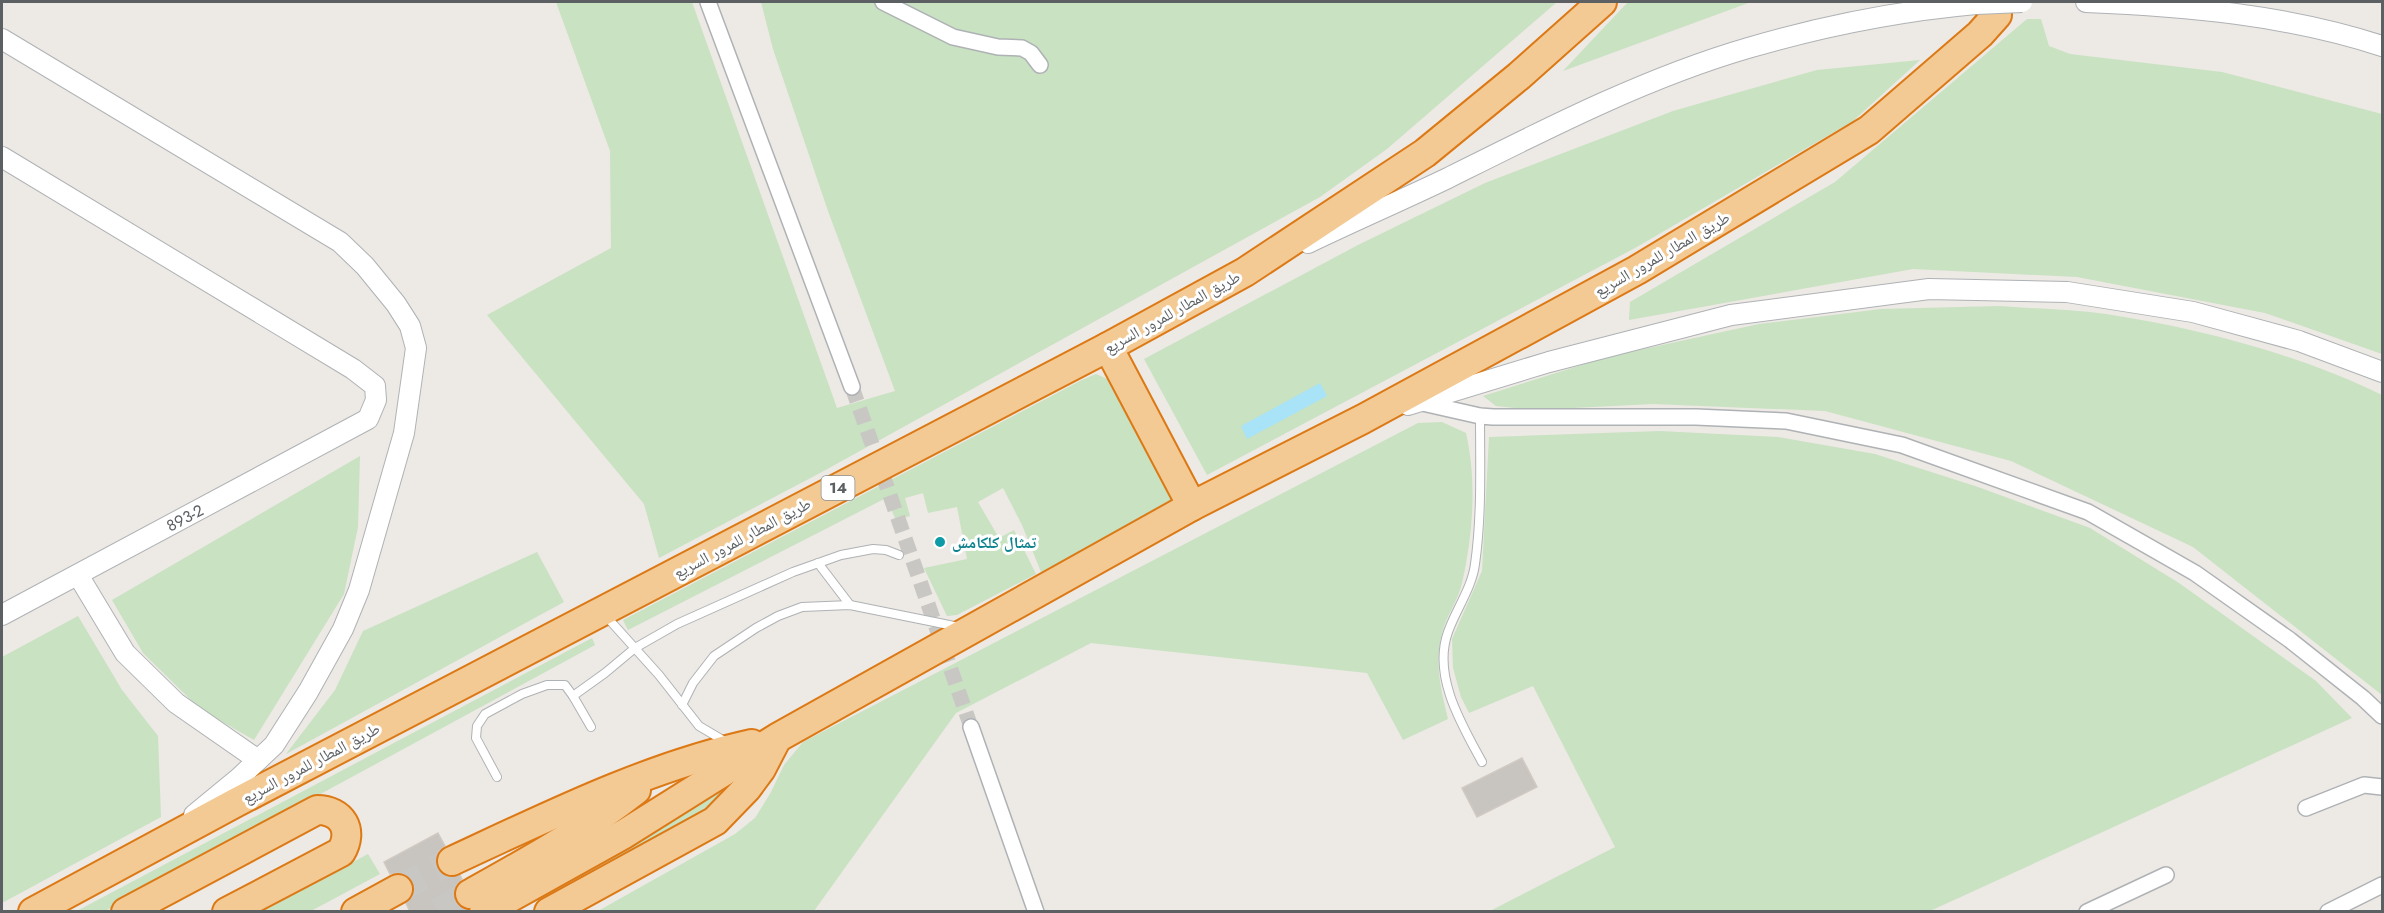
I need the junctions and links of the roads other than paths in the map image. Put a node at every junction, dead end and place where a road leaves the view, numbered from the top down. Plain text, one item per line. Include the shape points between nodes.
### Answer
1 (708, 2) edge
2 (883, 2) edge
3 (1602, 2) edge
4 (2022, 2) edge
5 (2086, 2) edge
6 (1986, 9) junction
7 (2, 39) edge
8 (2382, 46) edge
9 (1040, 65) dead end
10 (2, 157) edge
11 (1245, 272) junction
12 (1108, 348) junction
13 (2382, 372) edge
14 (852, 387) tunnel mouth
15 (1418, 402) junction
16 (1480, 416) junction
17 (1363, 419) junction
18 (1192, 506) junction
19 (899, 555) dead end
20 (818, 563) junction
21 (78, 575) junction
22 (850, 605) junction
23 (602, 612) junction
24 (2, 615) edge
25 (971, 630) junction
26 (634, 648) junction
27 (573, 696) junction
28 (682, 705) junction
29 (2382, 716) edge
30 (591, 726) dead end
31 (971, 727) tunnel mouth
32 (777, 738) junction
33 (735, 747) junction
34 (258, 760) junction
35 (1482, 762) dead end
36 (659, 772) junction
37 (497, 777) dead end
38 (2382, 787) edge
39 (2306, 808) dead end
40 (158, 844) junction
41 (452, 861) tunnel mouth
42 (2166, 875) dead end
43 (2382, 885) edge
44 (398, 889) tunnel mouth
45 (477, 903) edge
46 (33, 912) edge
47 (126, 912) edge
48 (227, 912) edge
49 (356, 912) edge
50 (549, 912) edge
51 (1036, 912) edge
52 (2087, 912) edge
53 (2328, 912) edge

1 - 14 street
2 - 9 street via 953,37 1022,48
3 - 11 highway, طريق المطار للمرور السريع / 14 via 1425,153
4 - 6 street, bridge
5 - 8 street via 2230,12
6 - 11 street via 1920,9 1833,25 1747,48 1648,85 1543,131
6 - 17 highway, طريق المطار للمرور السريع via 1980,34 1869,130 1637,270
7 - 34 street via 340,242 365,266 410,326 416,348 404,433 359,590 343,629 308,692 274,745
10 - 21 street, 893-2 via 375,386 376,400 368,419
11 - 12 highway, طريق المطار للمرور السريع / 14
12 - 18 highway
12 - 23 highway, طريق المطار للمرور السريع / 14
13 - 15 street via 2299,340 2193,312 2067,292 1929,289 1731,315 1549,362
15 - 16 street
15 - 17 street
16 - 29 street via 1695,417 1786,422 1902,446 2088,512 2195,573 2290,640
16 - 35 lane via 1475,566 1447,634 1444,660 1459,719
17 - 18 highway, طريق المطار للمرور السريع
18 - 25 highway, طريق المطار للمرور السريع
19 - 20 lane via 873,549
20 - 22 lane
20 - 26 lane via 677,624
21 - 24 street, 893-2
21 - 34 street via 125,653 177,703
22 - 25 lane
22 - 28 lane via 802,607 756,628 714,656
23 - 26 lane
23 - 40 highway, طريق المطار للمرور السريع / 14
25 - 32 highway, طريق المطار للمرور السريع
26 - 27 lane
26 - 28 lane
27 - 30 lane
27 - 37 lane via 565,685 547,685 485,714 477,726 477,738
28 - 33 lane via 699,726
31 - 51 street
32 - 33 highway
32 - 45 highway, طريق المطار للمرور السريع via 624,834
32 - 50 highway via 761,769 716,821
33 - 36 highway
34 - 40 street
36 - 41 highway
36 - 45 highway
38 - 39 street via 2364,785
40 - 46 highway, طريق المطار للمرور السريع / 14
42 - 52 street
43 - 53 street
44 - 49 highway
47 - 48 highway via 316,810 327,810 344,822 348,832 341,852

